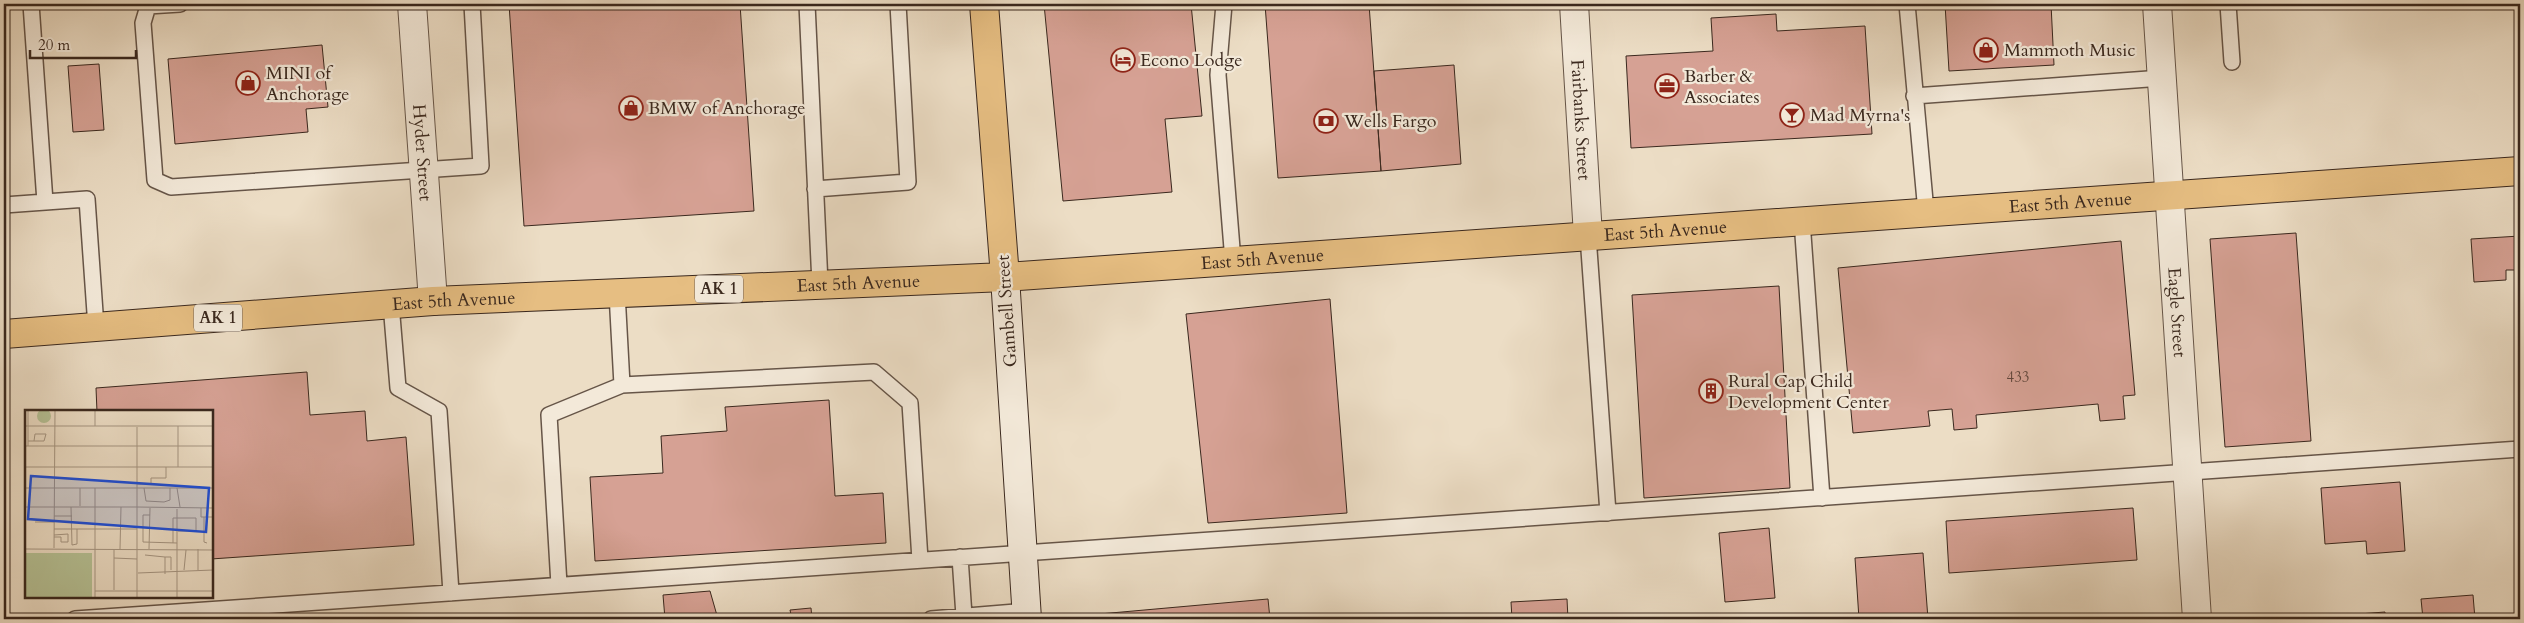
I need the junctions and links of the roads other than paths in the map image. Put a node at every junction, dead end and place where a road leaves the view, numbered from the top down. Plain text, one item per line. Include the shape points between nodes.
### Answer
1 (31, 4) edge
2 (180, 4) edge
3 (412, 4) edge
4 (472, 4) edge
5 (807, 4) edge
6 (898, 4) edge
7 (984, 4) edge
8 (1224, 4) edge
9 (1574, 4) edge
10 (1907, 4) edge
11 (2157, 4) edge
12 (2228, 4) edge
13 (2232, 62) dead end
14 (2162, 78) junction
15 (1914, 96) junction
16 (424, 170) junction
17 (2520, 171) edge
18 (815, 189) junction
19 (2168, 196) junction
20 (45, 202) junction
21 (4, 205) edge
22 (1926, 212) junction
23 (1802, 221) junction
24 (1588, 236) junction
25 (1233, 261) junction
26 (1004, 277) junction
27 (820, 284) junction
28 (617, 293) junction
29 (433, 301) junction
30 (391, 304) junction
31 (96, 327) junction
32 (4, 334) edge
33 (622, 385) junction
34 (2520, 449) edge
35 (2187, 472) junction
36 (1822, 498) junction
37 (1608, 513) junction
38 (1023, 553) junction
39 (960, 557) junction
40 (920, 560) junction
41 (559, 585) junction
42 (451, 593) junction
43 (1027, 615) edge
44 (964, 616) junction
45 (75, 619) edge
46 (931, 619) edge
47 (2197, 619) edge

1 - 20 lane
2 - 16 lane via 148,6 143,23 155,180 171,187
3 - 16 street, Hyder Street
4 - 16 lane via 481,166
5 - 18 lane
6 - 18 lane via 908,182
7 - 26 main road, Gambell Street
8 - 25 lane via 1218,75
9 - 24 street, Fairbanks Street
10 - 15 lane
11 - 14 street, Eagle Street
12 - 13 lane
14 - 15 lane
14 - 19 street, Eagle Street
15 - 22 lane
16 - 29 street, Hyder Street
17 - 19 main road, East 5th Avenue
18 - 27 lane
19 - 22 main road, East 5th Avenue
19 - 35 street, Eagle Street
20 - 21 lane
20 - 31 lane via 87,199
22 - 23 main road, East 5th Avenue
23 - 24 main road, East 5th Avenue
23 - 36 lane
24 - 25 main road, East 5th Avenue
24 - 37 lane
25 - 26 main road, East 5th Avenue
26 - 27 main road, East 5th Avenue / AK 1
26 - 38 street, Gambell Street
27 - 28 main road, East 5th Avenue / AK 1
28 - 29 main road, East 5th Avenue / AK 1
28 - 33 lane
29 - 30 main road, East 5th Avenue / AK 1
30 - 31 main road, East 5th Avenue / AK 1
30 - 42 lane via 398,388 439,411
31 - 32 main road, East 5th Avenue / AK 1
33 - 40 lane via 874,372 910,403
33 - 41 lane via 549,415
34 - 35 lane
35 - 36 lane
35 - 47 street, Eagle Street
36 - 37 lane
37 - 38 lane
38 - 39 lane
38 - 43 street, Gambell Street
39 - 40 lane
39 - 44 lane
40 - 41 lane
41 - 42 lane
42 - 45 lane
43 - 44 lane
44 - 46 lane

